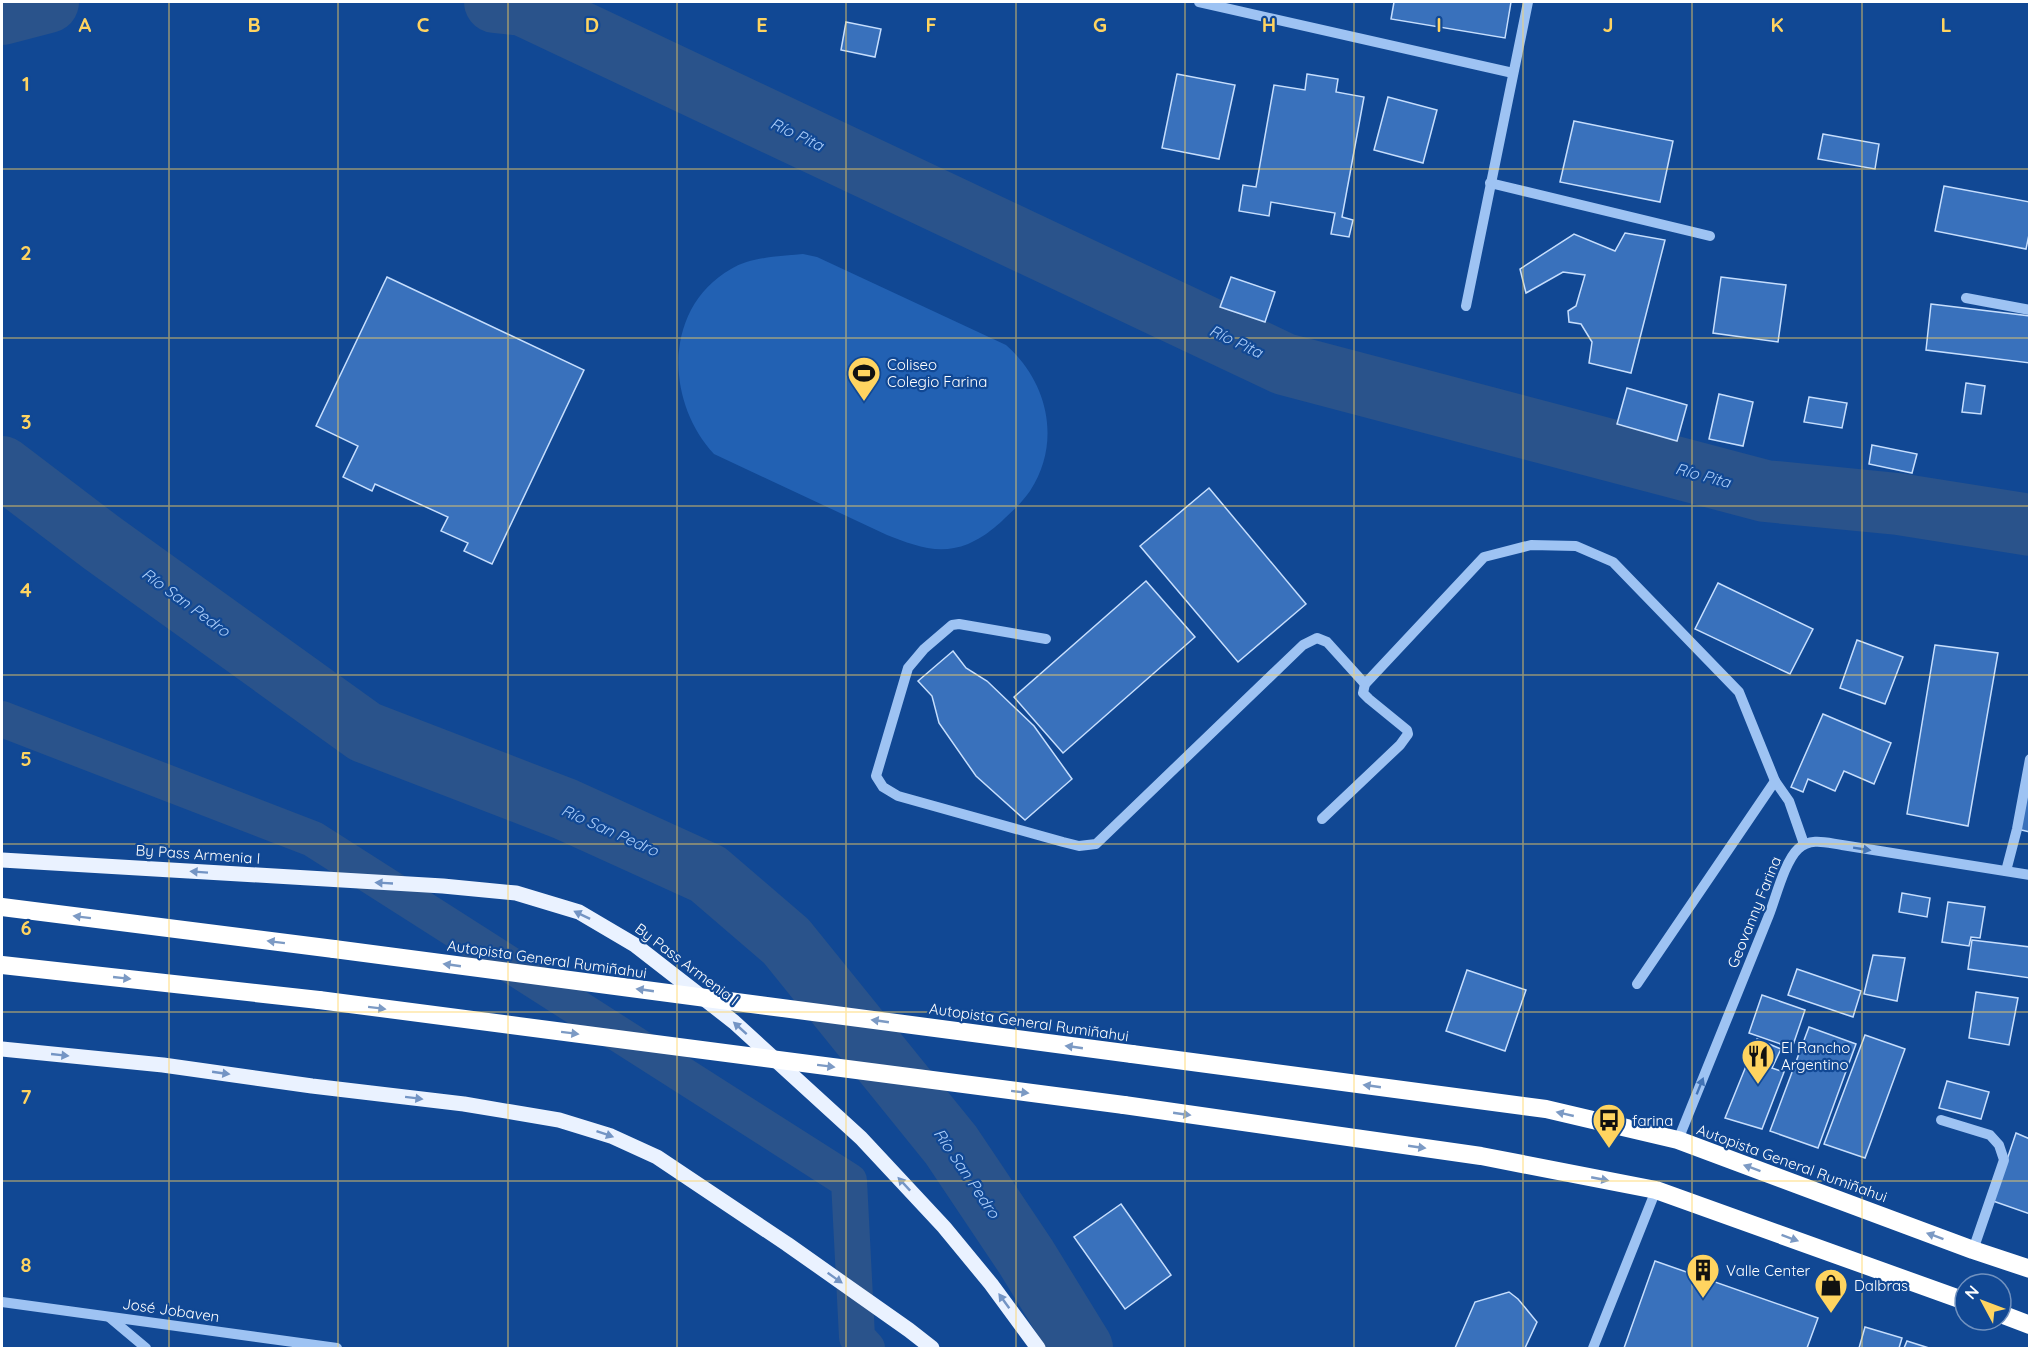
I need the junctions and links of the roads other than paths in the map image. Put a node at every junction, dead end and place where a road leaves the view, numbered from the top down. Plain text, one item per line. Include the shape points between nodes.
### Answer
1 (1198, 2) edge
2 (1528, 2) edge
3 (1513, 74) junction
4 (1490, 183) junction
5 (1710, 236) dead end
6 (1966, 298) dead end
7 (1466, 306) dead end
8 (2030, 310) edge
9 (1046, 639) dead end
10 (1365, 684) junction
11 (2030, 759) edge
12 (1775, 781) junction
13 (1322, 819) dead end
14 (1804, 844) junction
15 (2, 860) edge
16 (2006, 872) junction
17 (2030, 875) edge
18 (2, 907) edge
19 (2, 965) edge
20 (1637, 984) dead end
21 (2, 1049) edge
22 (1941, 1120) dead end
23 (1678, 1140) junction
24 (1656, 1190) junction
25 (1973, 1250) junction
26 (2030, 1269) edge
27 (1953, 1296) edge
28 (2, 1302) edge
29 (109, 1316) junction
30 (2013, 1319) edge
31 (2030, 1325) edge
32 (146, 1348) edge
33 (329, 1348) edge
34 (932, 1348) edge
35 (1038, 1348) edge
36 (1593, 1348) edge

1 - 3 street
2 - 3 street
3 - 4 street
4 - 5 street
4 - 7 street
6 - 8 street
9 - 10 street via 958,624 924,649 908,668 876,776 883,787 898,796 1063,842 1096,844 1303,645 1317,638 1327,642
10 - 12 street via 1484,557 1531,544 1576,546 1613,562 1739,692
10 - 13 street via 1364,693 1369,699 1408,734
11 - 16 street
12 - 14 street via 1789,801
12 - 20 street
14 -> 16 street via 1842,845
23 -> 14 street, Geovanny Farina via 1788,864
35 -> 15 main road, By Pass Armenia I via 944,1227 861,1138 734,1022 635,945 579,912 516,893 443,886
16 - 17 street
23 -> 18 highway, Autopista General Rumiñahui, bridge via 1546,1109
19 -> 24 highway, bridge via 319,1000 1124,1105 1481,1156
21 -> 34 main road via 163,1065 464,1104 558,1120 611,1136 657,1157
22 - 25 street via 1990,1135 2004,1160
25 -> 23 highway, Autopista General Rumiñahui
24 -> 27 highway
24 - 36 street
25 - 26 highway, Autopista General Rumiñahui
28 - 29 street, José Jobaven
29 - 32 street
29 - 33 street, José Jobaven
30 - 31 highway

